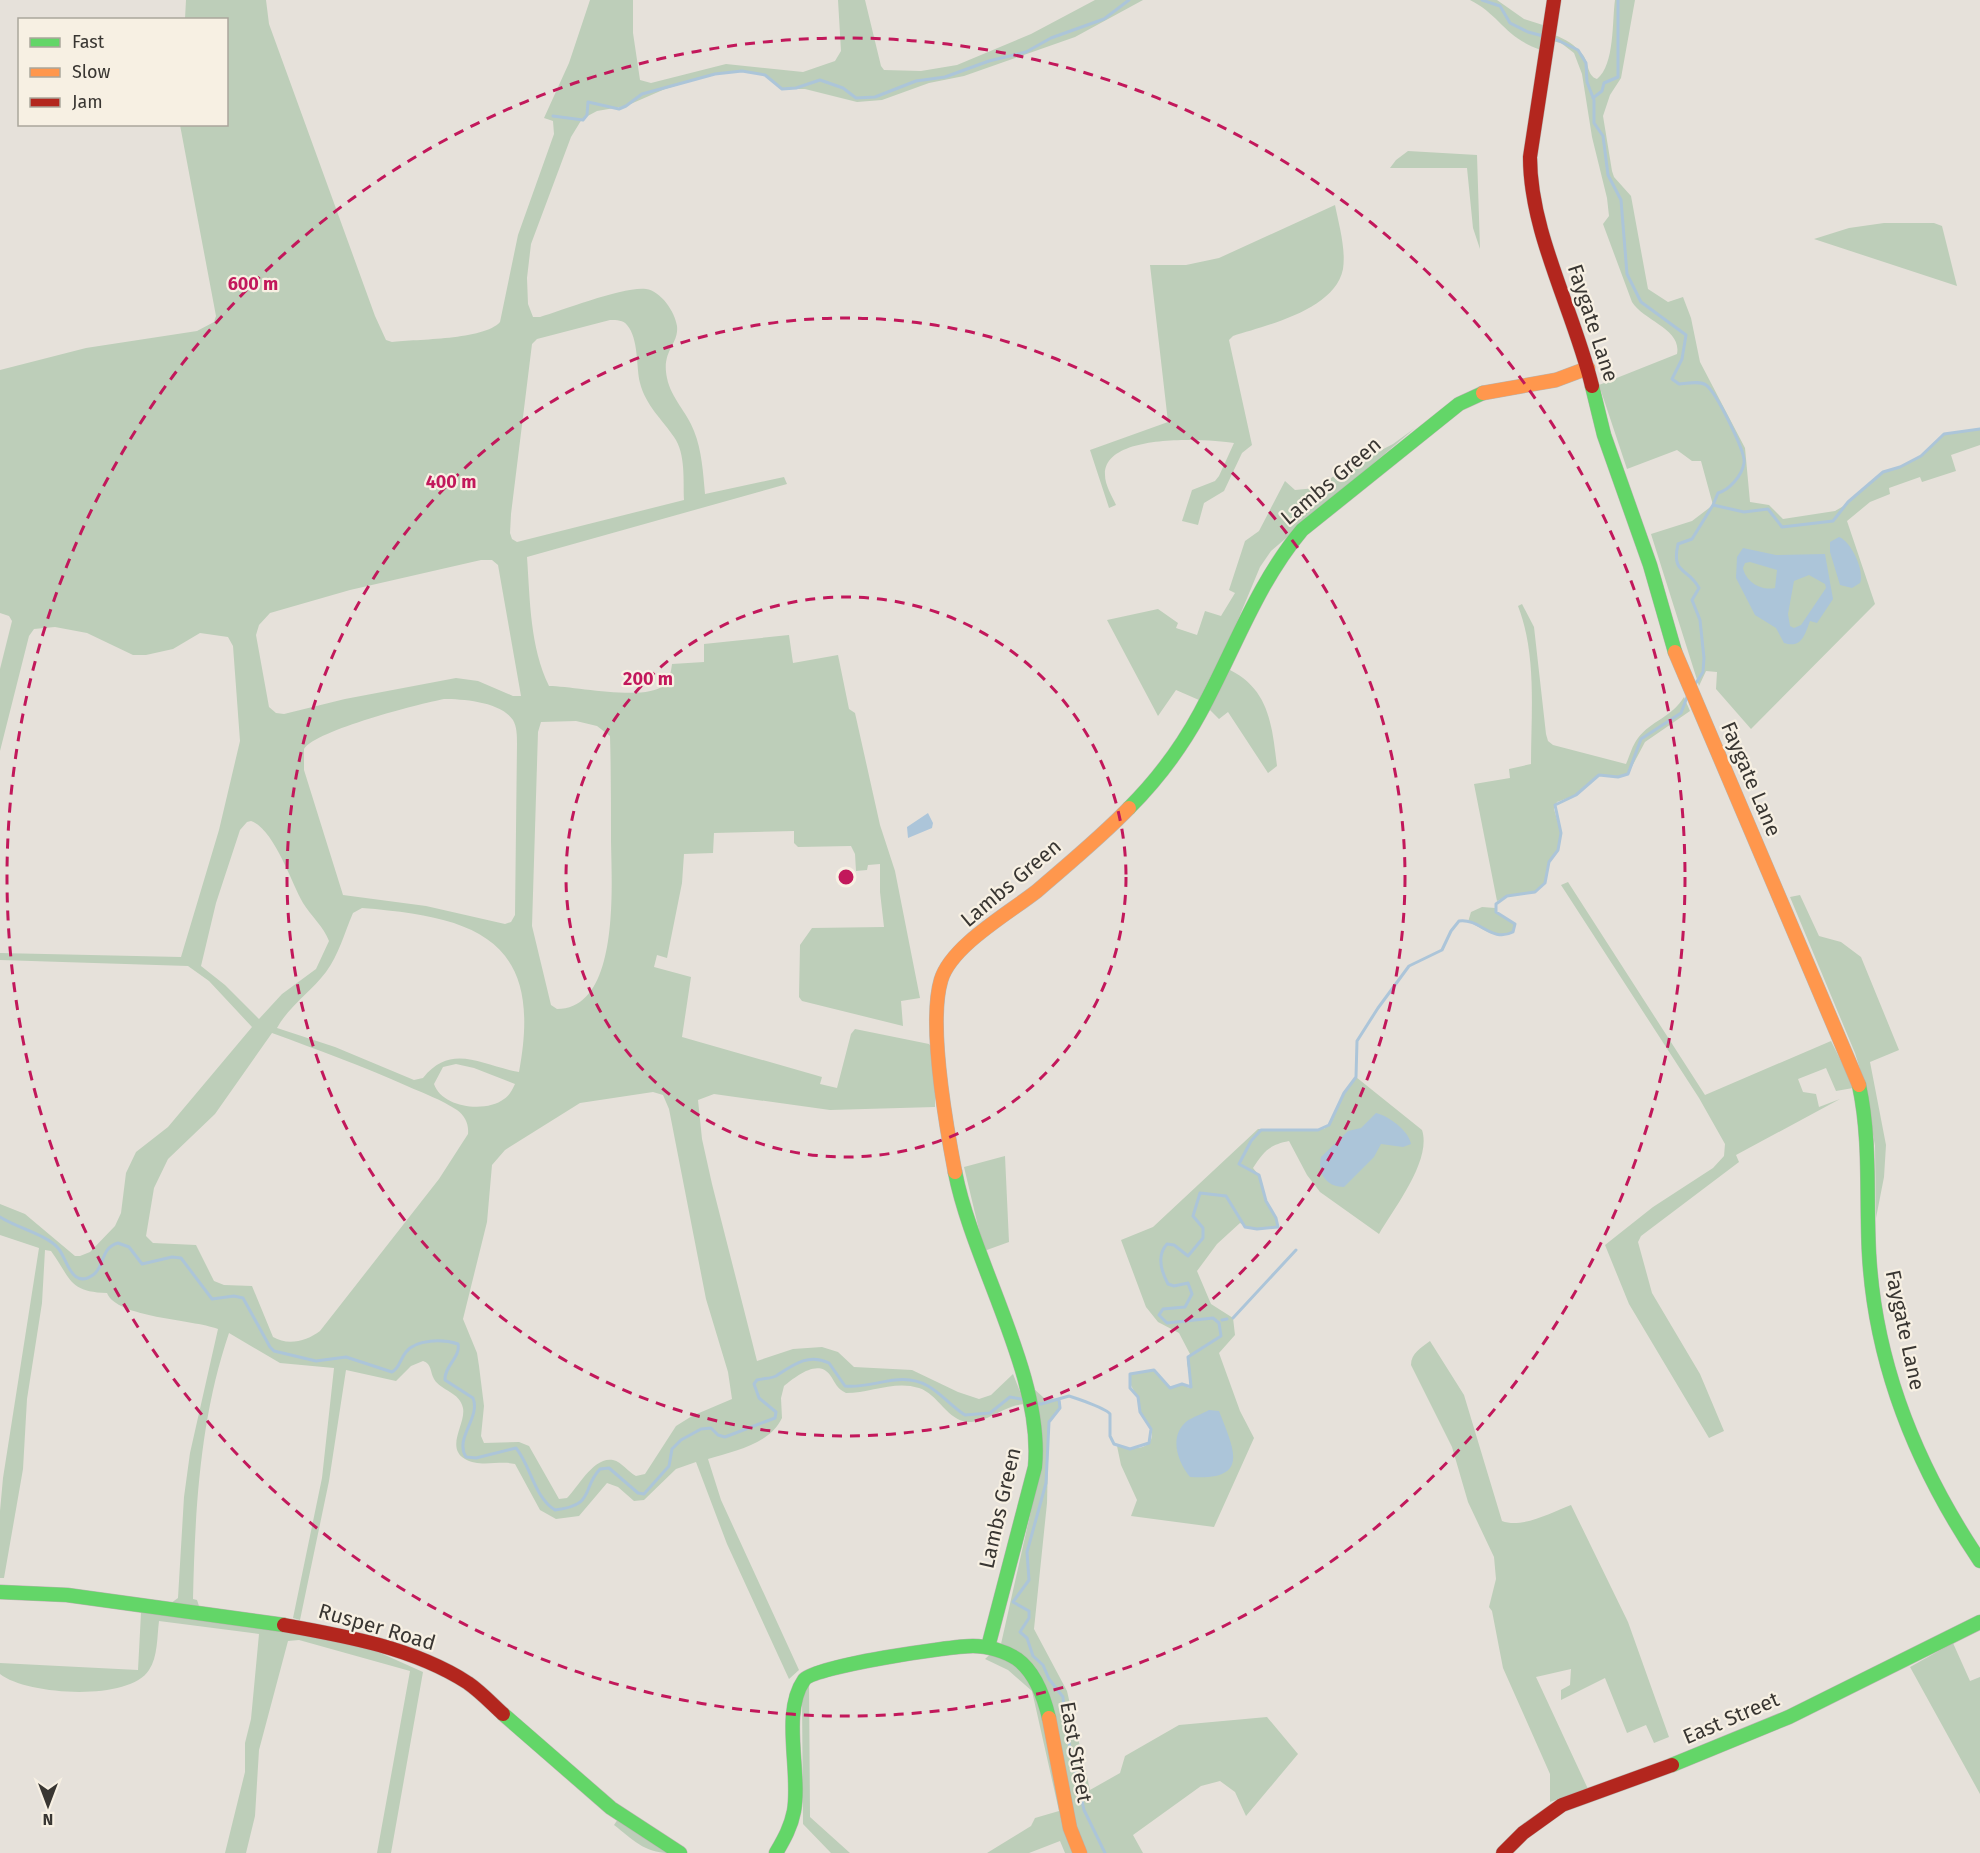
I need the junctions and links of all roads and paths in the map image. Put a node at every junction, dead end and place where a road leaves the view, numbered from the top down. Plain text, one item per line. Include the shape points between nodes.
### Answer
1 (1554, 0) edge
2 (1588, 368) junction
3 (1980, 1561) edge
4 (0, 1592) edge
5 (1980, 1622) edge
6 (988, 1647) junction
7 (680, 1853) edge
8 (776, 1853) edge
9 (1080, 1853) edge
10 (1503, 1853) edge

1 - 2 street, Faygate Lane via 1531,148 1531,194
2 - 3 street, Faygate Lane via 1604,435 1650,565 1678,661 1856,1074 1869,1140 1871,1288 1892,1382 1937,1490
2 - 6 street, Lambs Green via 1556,380 1483,393 1459,404 1302,530 1261,585 1203,708 1162,772 1073,859 960,954 941,978 937,1012 956,1175 978,1253 1011,1338 1037,1442 1035,1467
4 - 7 street, Rusper Road via 67,1595 225,1615 333,1634 423,1659 469,1684 611,1808
5 - 10 street, East Street via 1789,1716 1635,1781 1562,1805 1522,1833
6 - 8 street via 967,1646 885,1659 817,1672 805,1678 796,1701 792,1817 786,1838
6 - 9 street, East Street via 1020,1663 1042,1690 1066,1816

